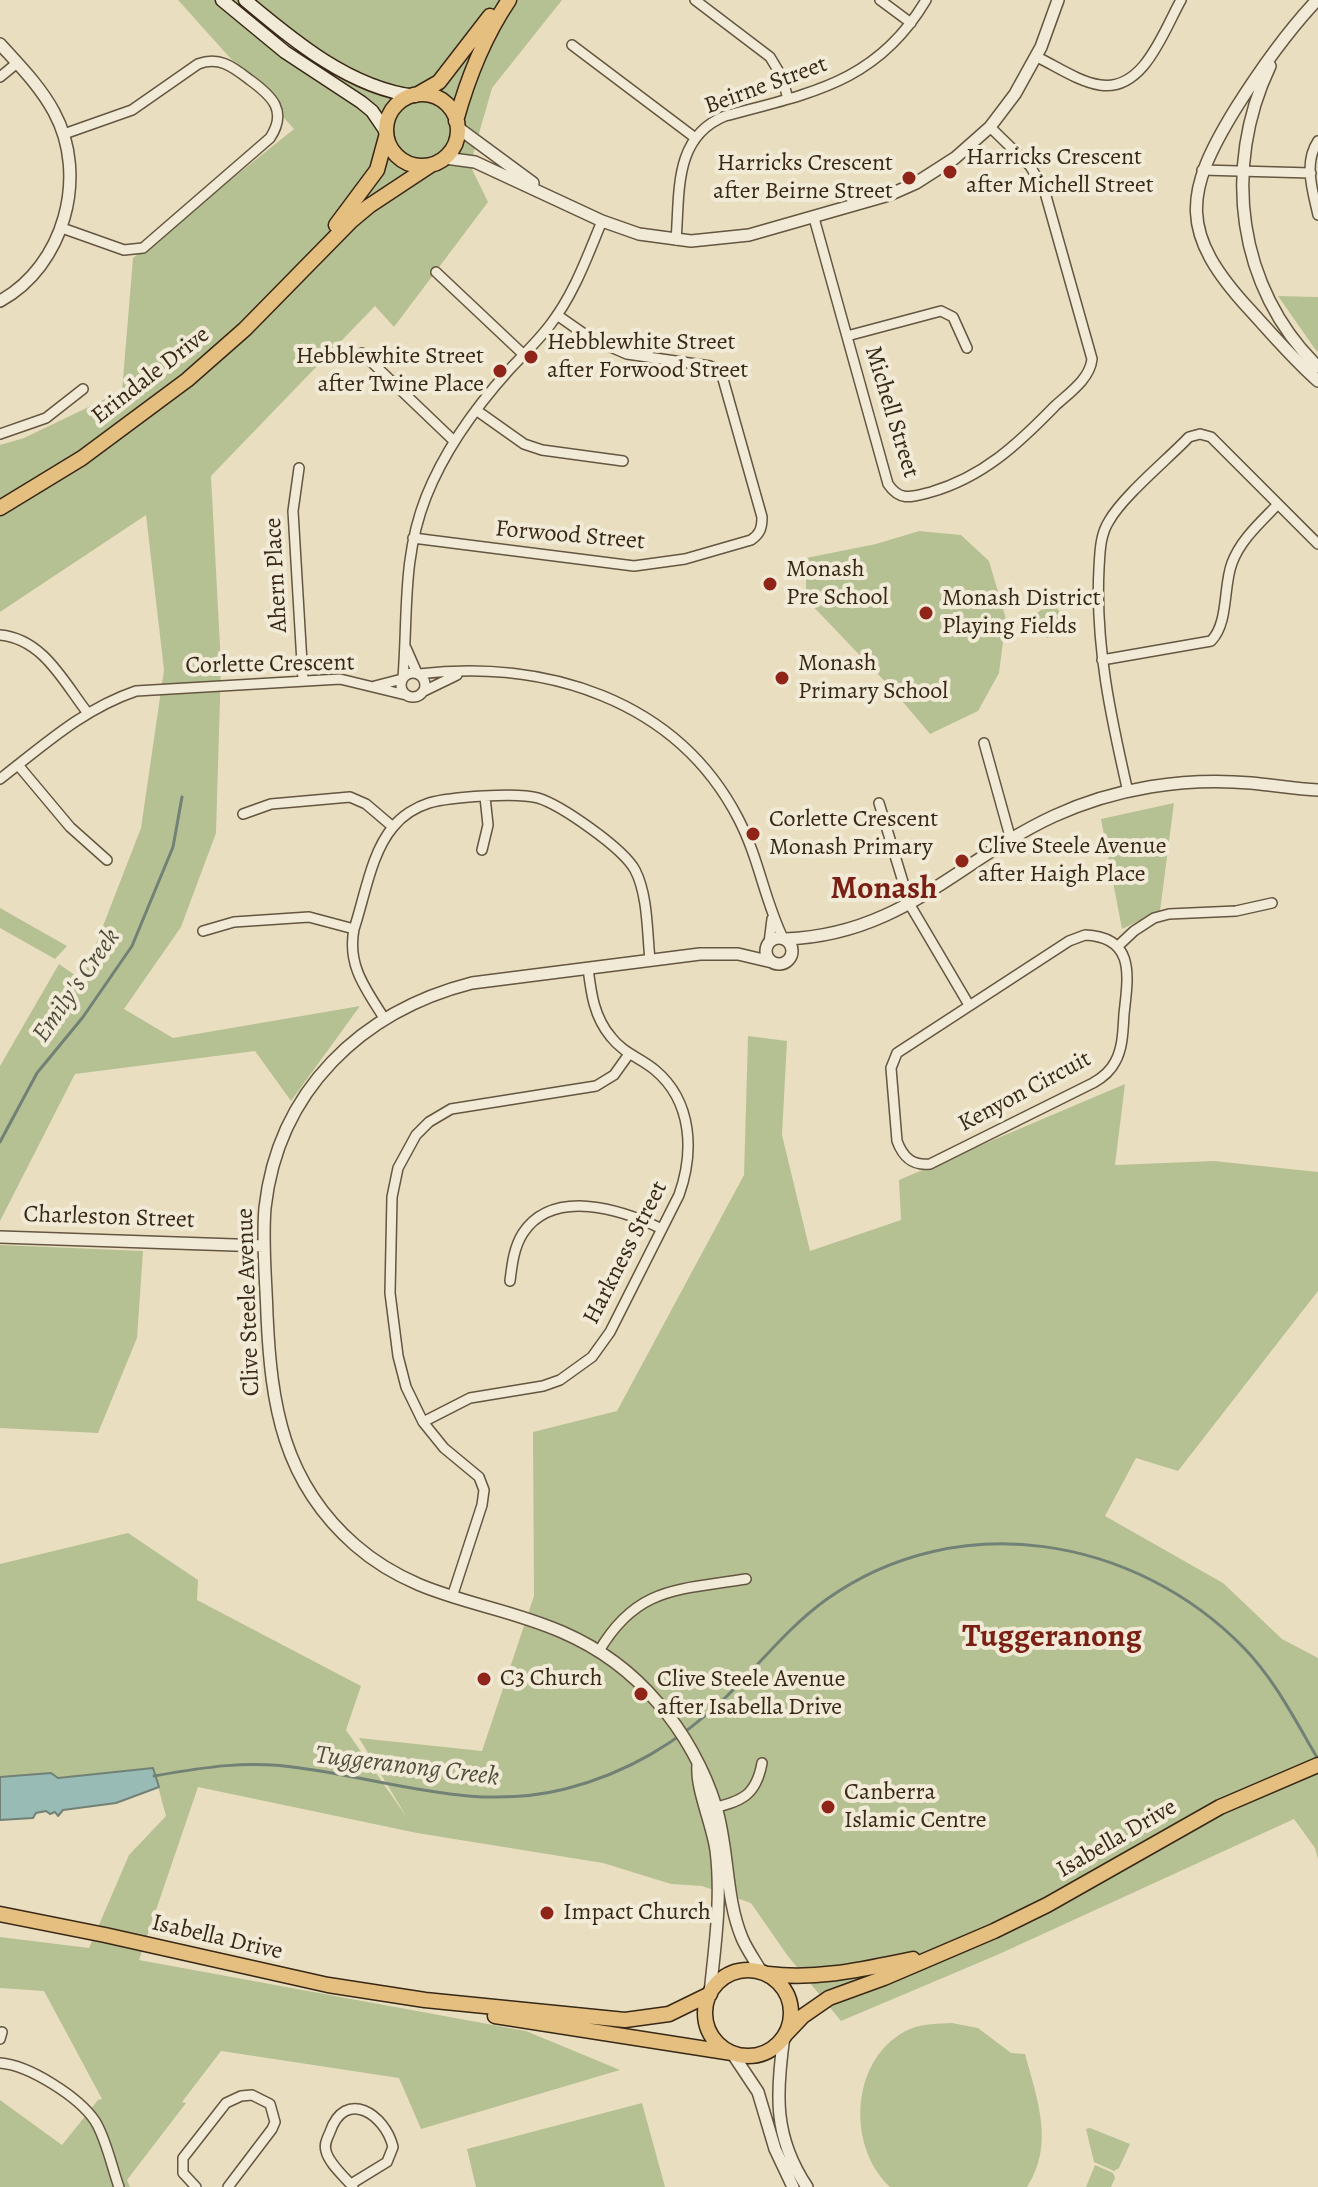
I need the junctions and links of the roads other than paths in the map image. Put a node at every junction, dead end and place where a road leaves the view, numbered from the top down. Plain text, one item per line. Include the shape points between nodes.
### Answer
1 (222, 0) edge
2 (245, 0) edge
3 (502, 0) edge
4 (509, 0) edge
5 (695, 0) edge
6 (880, 0) edge
7 (926, 0) edge
8 (1058, 0) edge
9 (1181, 0) edge
10 (1317, 0) edge
11 (911, 23) junction
12 (0, 44) edge
13 (572, 45) dead end
14 (1278, 47) junction
15 (1037, 57) junction
16 (17, 63) junction
17 (0, 77) edge
18 (416, 95) junction
19 (788, 99) junction
20 (457, 124) junction
21 (990, 127) junction
22 (64, 134) junction
23 (387, 134) junction
24 (694, 137) junction
25 (1318, 141) edge
26 (445, 158) junction
27 (431, 165) junction
28 (1202, 170) junction
29 (1242, 171) junction
30 (1311, 173) junction
31 (1318, 184) edge
32 (556, 199) junction
33 (1318, 215) edge
34 (814, 218) junction
35 (602, 221) junction
36 (62, 228) junction
37 (676, 240) junction
38 (313, 258) junction
39 (436, 272) dead end
40 (1265, 293) junction
41 (2, 297) edge
42 (1247, 307) junction
43 (557, 315) junction
44 (847, 336) junction
45 (967, 348) dead end
46 (362, 353) dead end
47 (524, 355) junction
48 (1318, 367) edge
49 (1318, 381) edge
50 (83, 389) dead end
51 (476, 410) junction
52 (0, 434) edge
53 (454, 441) junction
54 (623, 461) dead end
55 (299, 468) dead end
56 (1278, 504) junction
57 (0, 508) edge
58 (413, 538) junction
59 (1318, 544) edge
60 (0, 635) edge
61 (406, 648) junction
62 (1102, 660) junction
63 (464, 672) junction
64 (418, 674) junction
65 (403, 678) junction
66 (303, 680) junction
67 (375, 686) junction
68 (424, 691) junction
69 (406, 695) junction
70 (87, 712) junction
71 (984, 743) dead end
72 (18, 765) junction
73 (0, 779) edge
74 (1318, 790) edge
75 (1128, 792) junction
76 (485, 797) junction
77 (879, 803) dead end
78 (243, 814) dead end
79 (393, 827) junction
80 (1011, 840) junction
81 (482, 850) dead end
82 (107, 860) dead end
83 (1272, 903) dead end
84 (910, 905) junction
85 (772, 915) junction
86 (354, 929) junction
87 (203, 931) dead end
88 (818, 938) junction
89 (784, 939) junction
90 (768, 944) junction
91 (1118, 946) junction
92 (738, 954) junction
93 (792, 955) junction
94 (650, 960) junction
95 (772, 962) junction
96 (588, 968) junction
97 (969, 1005) junction
98 (384, 1018) junction
99 (629, 1054) junction
100 (662, 1229) junction
101 (0, 1237) edge
102 (264, 1246) junction
103 (510, 1281) dead end
104 (423, 1422) junction
105 (746, 1579) dead end
106 (452, 1597) junction
107 (599, 1651) junction
108 (762, 1763) dead end
109 (1318, 1765) edge
110 (712, 1809) junction
111 (717, 1831) junction
112 (0, 1914) edge
113 (939, 1954) junction
114 (763, 1973) junction
115 (710, 1993) junction
116 (425, 2000) junction
117 (784, 2035) junction
118 (732, 2053) junction
119 (0, 2063) edge
120 (352, 2186) edge
121 (119, 2187) edge
122 (196, 2187) edge
123 (228, 2187) edge
124 (793, 2187) edge
125 (807, 2187) edge

1 - 23 main road via 285,52 361,102
2 - 18 main road via 358,80
3 - 18 main road via 439,82
4 - 20 main road via 490,28
5 - 19 street via 770,57
6 - 11 street
7 - 11 street, Beirne Street
8 - 15 street
9 - 15 street via 1146,62 1122,83 1099,85
10 - 14 street
11 - 19 street, Beirne Street via 854,74
12 - 16 street
13 - 24 street
14 - 28 street
14 - 29 street via 1255,105
15 - 21 street
16 - 17 street
16 - 22 street via 44,95
18 - 20 main road via 439,99
18 - 23 main road via 393,110
19 - 24 street, Beirne Street via 714,121
20 - 26 main road via 455,144
20 - 32 street
21 - 34 street via 916,183
21 - 44 street, Michell Street via 1030,166 1044,189 1091,352 1089,372 991,465 947,487 903,498 888,484
22 - 36 street via 69,193
22 - 36 street via 132,110 208,60 227,64 256,84 271,97 278,113 270,138 143,248 124,250
23 - 27 main road via 401,159
23 - 38 main road, Erindale Drive via 377,170
24 - 37 street, Beirne Street via 685,154
25 - 30 street
26 - 27 main road
26 - 32 street via 475,162
27 - 38 main road, Erindale Drive via 369,206
28 - 29 street
28 - 42 street via 1197,209 1205,248 1217,272
29 - 30 street
29 - 40 street via 1244,221
30 - 31 street
30 - 33 street
32 - 35 street
34 - 37 street via 720,240
34 - 44 street, Michell Street
35 - 37 street
35 - 43 street
36 - 41 street via 38,269
38 - 57 main road, Erindale Drive via 245,329 152,407
39 - 47 street
40 - 42 street
40 - 48 street via 1287,332
42 - 49 street
43 - 47 street
43 - 58 street, Forwood Street via 608,348 718,370 762,517 758,535 685,559 634,566
44 - 45 street via 941,311 953,317
46 - 53 street
47 - 51 street
50 - 52 street via 46,418
51 - 53 street
51 - 54 street via 524,444
53 - 58 street via 435,475
55 - 66 street, Ahern Place via 293,511
56 - 59 street
56 - 62 street via 1238,548 1211,641
56 - 62 street via 1211,437 1189,437 1115,511 1105,528 1099,580
58 - 61 street via 405,597
60 - 70 street via 33,645
61 - 64 street
61 - 65 street
62 - 75 street
63 - 64 street
63 - 68 street
63 - 85 street via 510,672 562,681 616,701 664,732 696,760 737,814 759,864
64 - 65 street
64 - 68 street via 426,683
65 - 67 street, Corlette Crescent
65 - 69 street
66 - 67 street, Corlette Crescent via 340,679
66 - 70 street, Corlette Crescent via 136,691
67 - 69 street, Corlette Crescent
68 - 69 street via 416,697
70 - 72 street, Corlette Crescent
71 - 80 street
72 - 73 street, Corlette Crescent
72 - 82 street via 70,827
74 - 75 street via 1215,781
75 - 80 street via 1083,804
76 - 79 street via 429,803
76 - 81 street via 488,825
76 - 94 street via 528,795 550,802 626,858 640,884
77 - 84 street
78 - 79 street via 271,804 350,797
79 - 86 street via 378,854
80 - 84 street
83 - 91 street via 1154,918
84 - 88 street
84 - 97 street
85 - 89 street
85 - 90 street
86 - 87 street via 309,917 234,922
86 - 98 street via 355,970
88 - 89 street
88 - 93 street
89 - 90 street
89 - 93 street via 791,944
90 - 92 street, Clive Steele Avenue
90 - 95 street
91 - 97 street, Kenyon Circuit via 1097,935 1079,936
91 - 97 street, Kenyon Circuit via 1128,974 1122,1042 1111,1069 944,1157 917,1164 906,1158 897,1141 893,1060
92 - 94 street, Clive Steele Avenue
92 - 95 street, Clive Steele Avenue
93 - 95 street via 783,963
94 - 96 street, Clive Steele Avenue
96 - 98 street, Clive Steele Avenue via 472,983
96 - 99 street, Harkness Street via 602,1025
98 - 102 street, Clive Steele Avenue via 342,1051 297,1108 273,1167
99 - 100 street, Harkness Street via 670,1086 688,1129 685,1177
99 - 104 street via 614,1075 596,1086 451,1109 429,1122 406,1150 392,1197 390,1293 398,1356
100 - 103 street via 604,1208 547,1213 522,1235
100 - 104 street, Harkness Street via 604,1341 577,1370 543,1386 470,1398
101 - 102 street, Charleston Street
102 - 106 street, Clive Steele Avenue via 272,1390 284,1438 305,1481 331,1520 375,1561 399,1577
104 - 106 street via 444,1448 473,1470 484,1490
105 - 107 street via 674,1590 643,1601
106 - 107 street, Clive Steele Avenue via 550,1627
107 - 110 street, Clive Steele Avenue via 636,1679 666,1712 698,1764 697,1776
108 - 110 street via 749,1794
109 - 113 main road, Isabella Drive via 1183,1827 1047,1905
110 - 111 street, Clive Steele Avenue
111 - 114 street, Clive Steele Avenue via 742,1939
111 - 115 street, Clive Steele Avenue via 719,1886
112 - 116 main road, Isabella Drive via 328,1985
113 - 114 main road, Isabella Drive via 821,1976
113 - 117 main road, Isabella Drive via 829,1998
114 - 115 main road via 734,1973
114 - 117 main road via 788,1999 791,2014
115 - 116 main road, Isabella Drive via 669,2014 625,2020
115 - 118 main road via 707,2026 714,2040
116 - 118 main road, Isabella Drive
117 - 118 main road via 762,2053
117 - 125 street via 777,2086 780,2124 791,2160
118 - 124 street via 758,2092
119 - 121 street via 31,2072 68,2095 96,2122
120 - 120 street via 387,2162 393,2147 376,2117 351,2109 335,2117 325,2148
122 - 123 street via 183,2173 183,2158 226,2103 241,2096 263,2099 274,2111 272,2129

